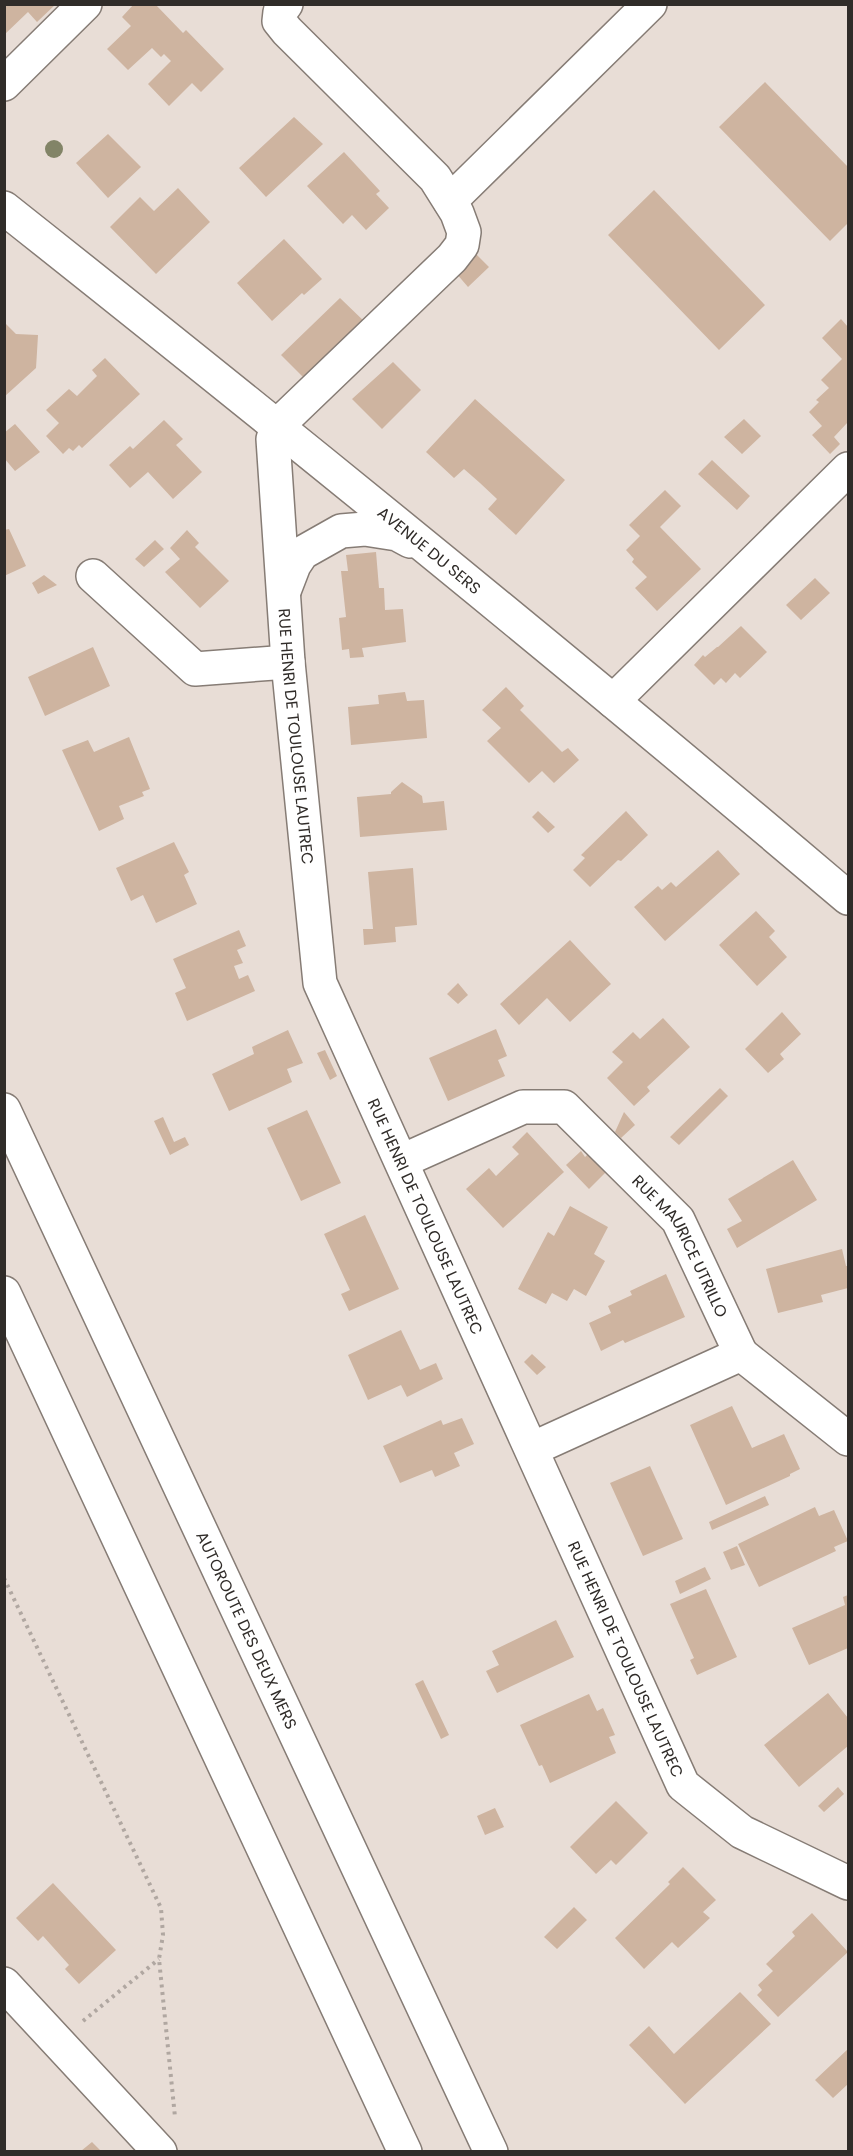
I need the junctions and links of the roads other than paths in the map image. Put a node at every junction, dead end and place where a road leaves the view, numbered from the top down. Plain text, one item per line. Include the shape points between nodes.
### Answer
1 (85, 4) edge
2 (286, 4) edge
3 (650, 4) edge
4 (4, 84) edge
5 (450, 201) junction
6 (4, 208) edge
7 (278, 425) junction
8 (849, 469) edge
9 (435, 555) junction
10 (93, 576) dead end
11 (284, 593) junction
12 (288, 662) junction
13 (613, 701) junction
14 (849, 898) edge
15 (4, 1110) edge
16 (402, 1161) junction
17 (4, 1293) edge
18 (741, 1354) junction
19 (849, 1439) edge
20 (532, 1449) junction
21 (849, 1883) edge
22 (4, 1984) edge
23 (160, 2151) edge
24 (405, 2151) edge
25 (491, 2151) edge

1 - 4 main road
2 - 5 main road via 279,21 287,31 435,178
3 - 5 main road
5 - 7 main road via 464,232 462,245
6 - 7 main road, AVENUE DU SERS
7 - 9 main road, AVENUE DU SERS
7 - 11 main road, RUE HENRI DE TOULOUSE LAUTREC via 273,439
8 - 13 main road
9 - 11 main road via 398,534 365,529 341,531 302,553
9 - 13 main road, AVENUE DU SERS
10 - 12 main road via 195,669
11 - 12 main road, RUE HENRI DE TOULOUSE LAUTREC
12 - 16 main road, RUE HENRI DE TOULOUSE LAUTREC via 320,983
13 - 14 main road, AVENUE DU SERS
15 - 25 main road, AUTOROUTE DES DEUX MERS
16 - 18 main road, RUE MAURICE UTRILLO via 523,1107 564,1107 678,1220
16 - 20 main road, RUE HENRI DE TOULOUSE LAUTREC
17 - 24 main road
18 - 19 main road
18 - 20 main road
20 - 21 main road, RUE HENRI DE TOULOUSE LAUTREC via 683,1785 742,1832
22 - 23 main road

